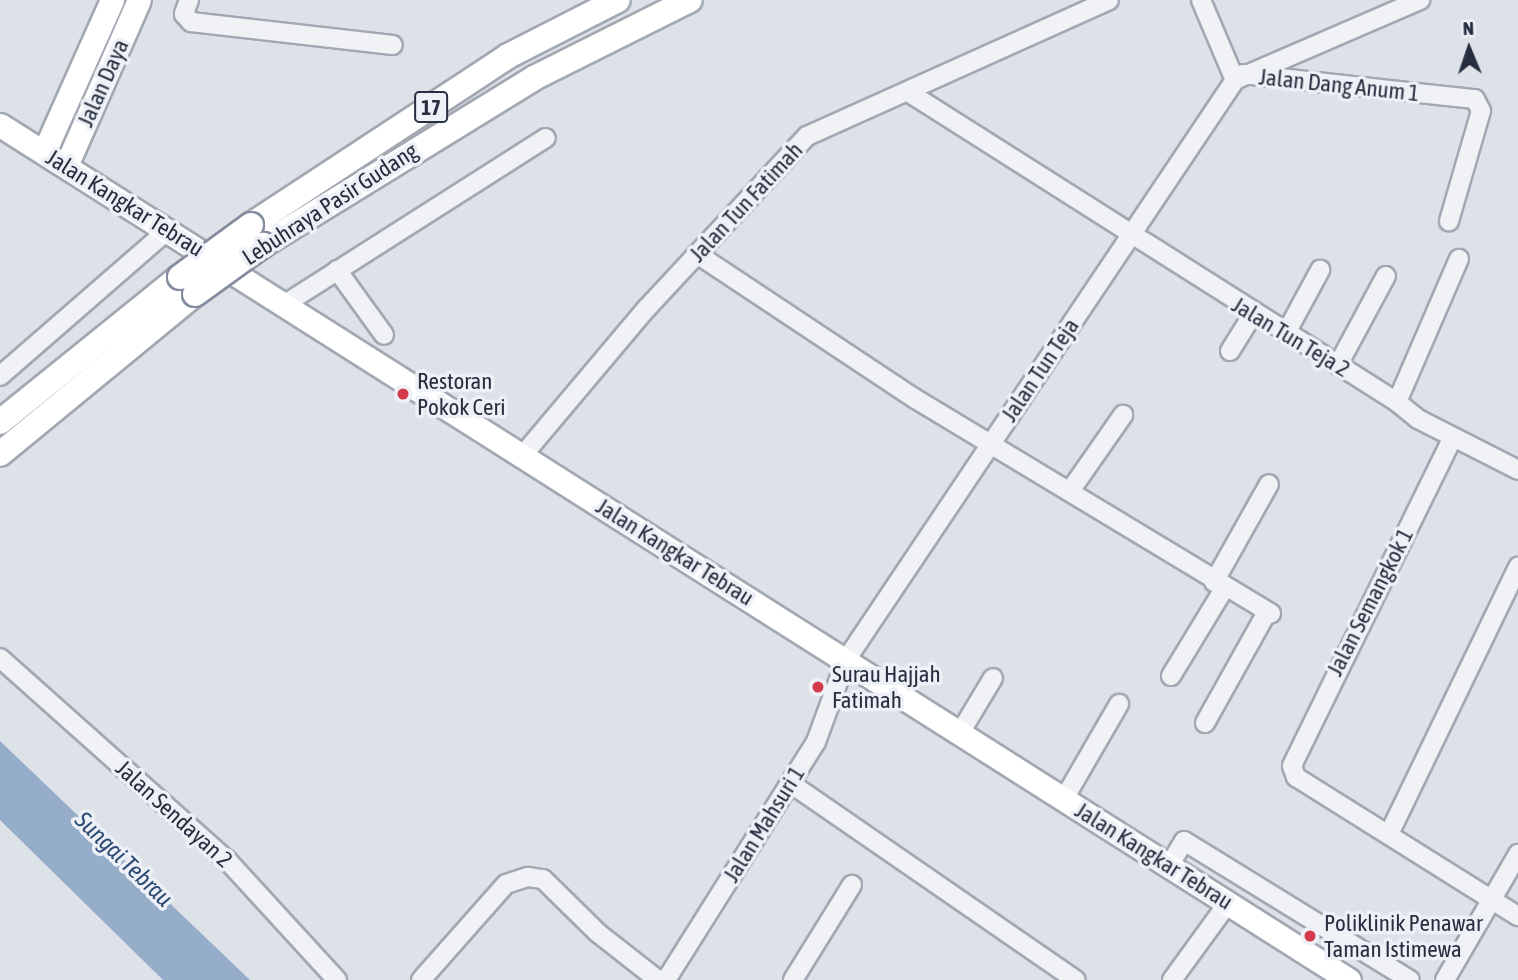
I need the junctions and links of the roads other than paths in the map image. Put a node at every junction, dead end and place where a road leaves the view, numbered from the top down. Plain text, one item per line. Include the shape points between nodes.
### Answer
1 (112, 0) edge
2 (139, 0) edge
3 (189, 0) edge
4 (618, 0) edge
5 (690, 0) edge
6 (1109, 0) edge
7 (1200, 0) edge
8 (1420, 0) edge
9 (393, 45) dead end
10 (1239, 77) junction
11 (908, 92) junction
12 (60, 119) junction
13 (4, 128) edge
14 (82, 132) junction
15 (546, 138) dead end
16 (44, 152) junction
17 (66, 166) junction
18 (111, 194) junction
19 (1449, 221) dead end
20 (169, 230) junction
21 (1131, 234) junction
22 (257, 235) junction
23 (697, 254) junction
24 (1459, 260) dead end
25 (337, 270) junction
26 (1320, 270) dead end
27 (1386, 276) dead end
28 (187, 286) junction
29 (285, 304) junction
30 (1253, 314) junction
31 (1286, 333) junction
32 (384, 335) dead end
33 (1230, 351) dead end
34 (1338, 365) junction
35 (0, 376) edge
36 (1396, 402) junction
37 (1123, 415) dead end
38 (0, 422) edge
39 (1452, 439) junction
40 (990, 445) junction
41 (0, 454) edge
42 (523, 455) junction
43 (1518, 470) edge
44 (1269, 484) dead end
45 (1070, 491) junction
46 (1518, 567) edge
47 (1219, 585) junction
48 (0, 658) edge
49 (846, 660) junction
50 (1171, 676) dead end
51 (993, 678) dead end
52 (1119, 704) dead end
53 (1205, 723) dead end
54 (960, 733) junction
55 (790, 783) junction
56 (1064, 799) junction
57 (1389, 834) junction
58 (1518, 854) edge
59 (1169, 866) junction
60 (852, 885) dead end
61 (1492, 900) junction
62 (1228, 903) junction
63 (1518, 916) edge
64 (337, 980) edge
65 (422, 980) edge
66 (658, 980) edge
67 (666, 980) edge
68 (793, 980) edge
69 (1076, 980) edge
70 (1172, 980) edge
71 (1349, 980) edge
72 (1410, 980) edge
73 (1445, 980) edge

1 - 12 main road, Jalan Daya
2 - 14 main road, Jalan Daya
3 - 9 street via 184,14 188,20 212,26
4 - 22 highway, Lebuhraya Pasir Gudang / 17 via 508,56
5 - 22 highway, Lebuhraya Pasir Gudang / 17 via 534,78
6 - 11 street, Jalan Tun Fatimah
7 - 10 street
8 - 10 street
10 - 19 street, Jalan Dang Anum 1 via 1475,99 1481,111
10 - 21 street, Jalan Tun Teja
11 - 21 street, Jalan Tun Teja 2
11 - 23 street, Jalan Tun Fatimah via 807,136
12 - 13 main road via 32,133
12 - 16 main road, Jalan Daya
13 - 16 main road, Jalan Kangkar Tebrau
14 - 17 main road, Jalan Daya
14 - 18 main road via 89,167
15 - 25 street
16 - 17 main road, Jalan Kangkar Tebrau
17 - 18 main road, Jalan Kangkar Tebrau
18 - 20 main road, Jalan Kangkar Tebrau
20 - 29 main road, Jalan Kangkar Tebrau
20 - 35 street
21 - 30 street, Jalan Tun Teja 2
21 - 40 street, Jalan Tun Teja
22 - 28 highway, Lebuhraya Pasir Gudang / 17, bridge
23 - 40 street
23 - 42 street, Jalan Tun Fatimah
24 - 36 street
25 - 29 street
25 - 32 street
26 - 31 street
27 - 34 street
28 - 38 highway, Lebuhraya Pasir Gudang / 17
28 - 41 highway, Lebuhraya Pasir Gudang / 17
29 - 42 main road, Jalan Kangkar Tebrau
30 - 31 street, Jalan Tun Teja 2
30 - 33 street
31 - 34 street, Jalan Tun Teja 2
34 - 36 street, Jalan Tun Teja 2
36 - 39 street, Jalan Tun Teja 2
37 - 45 street
39 - 43 street, Jalan Tun Teja 2
39 - 57 street, Jalan Semangkok 1 via 1292,766 1296,777
40 - 45 street
40 - 49 street, Jalan Tun Teja
42 - 49 main road, Jalan Kangkar Tebrau
44 - 47 street
45 - 47 street
46 - 57 street
47 - 50 street
47 - 53 street via 1269,612
48 - 64 street, Jalan Sendayan 2 via 227,860
49 - 54 main road, Jalan Kangkar Tebrau
49 - 55 street, Jalan Mahsuri 1 via 819,734
51 - 54 street
52 - 56 street
54 - 56 main road, Jalan Kangkar Tebrau
55 - 67 street, Jalan Mahsuri 1
55 - 69 street
56 - 59 main road, Jalan Kangkar Tebrau
57 - 61 street
58 - 61 street
59 - 62 main road, Jalan Kangkar Tebrau
59 - 72 street via 1184,841
60 - 68 street
61 - 63 street
61 - 73 street
62 - 70 street
62 - 71 main road, Jalan Kangkar Tebrau
65 - 66 street via 506,884 528,877 543,879 598,933

